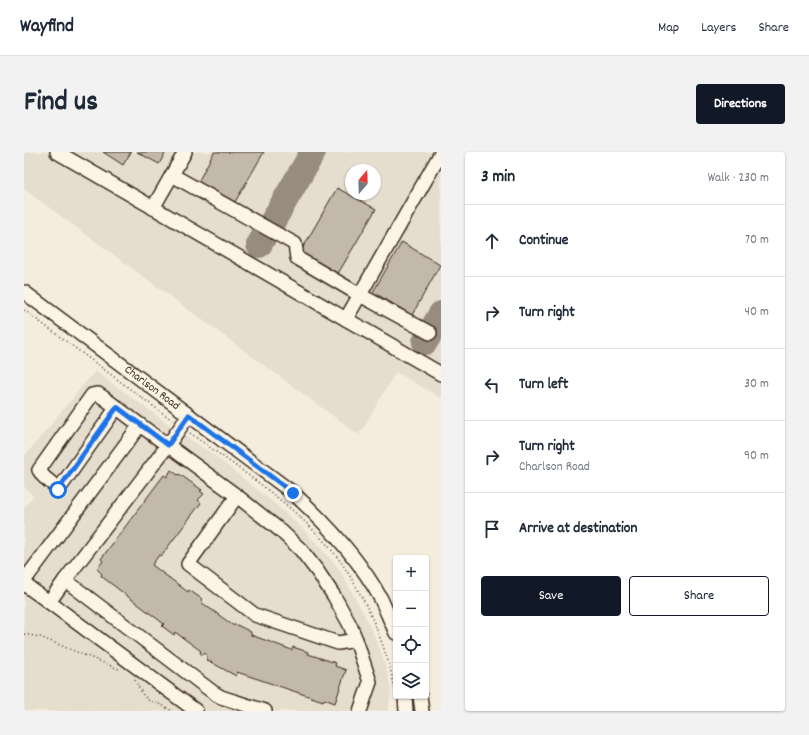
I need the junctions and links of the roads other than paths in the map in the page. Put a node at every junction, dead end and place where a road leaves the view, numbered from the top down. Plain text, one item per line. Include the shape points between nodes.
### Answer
1 (57, 152) edge
2 (185, 152) edge
3 (441, 153) edge
4 (172, 175) junction
5 (153, 208) junction
6 (24, 292) edge
7 (360, 295) junction
8 (346, 319) junction
9 (430, 333) dead end
10 (441, 374) edge
11 (117, 407) junction
12 (189, 415) junction
13 (140, 425) junction
14 (168, 445) junction
15 (237, 496) junction
16 (66, 580) junction
17 (24, 582) edge
18 (49, 602) junction
19 (393, 627) edge
20 (356, 640) junction
21 (404, 699) edge
22 (420, 699) edge
23 (196, 711) edge
24 (263, 711) edge
25 (360, 711) edge
26 (406, 711) edge
27 (422, 711) edge

1 - 5 street
2 - 4 street
3 - 7 street
4 - 5 street
4 - 7 street via 295,244 297,258
5 - 8 street
6 - 12 street, Charlson Road
7 - 8 street
7 - 9 street
8 - 10 street
11 - 11 street via 98,394 92,395 43,463 39,470 58,490
11 - 13 street
12 - 14 street
12 - 19 street, Charlson Road via 293,493 332,530 366,576
13 - 14 street
13 - 17 street
14 - 15 street
14 - 16 street
15 - 20 street via 301,550 334,596
15 - 20 street via 188,564 255,615 338,643
16 - 18 street
16 - 24 street via 214,693
17 - 18 street
18 - 23 street
20 - 25 street via 370,682
21 - 26 street
22 - 27 street

